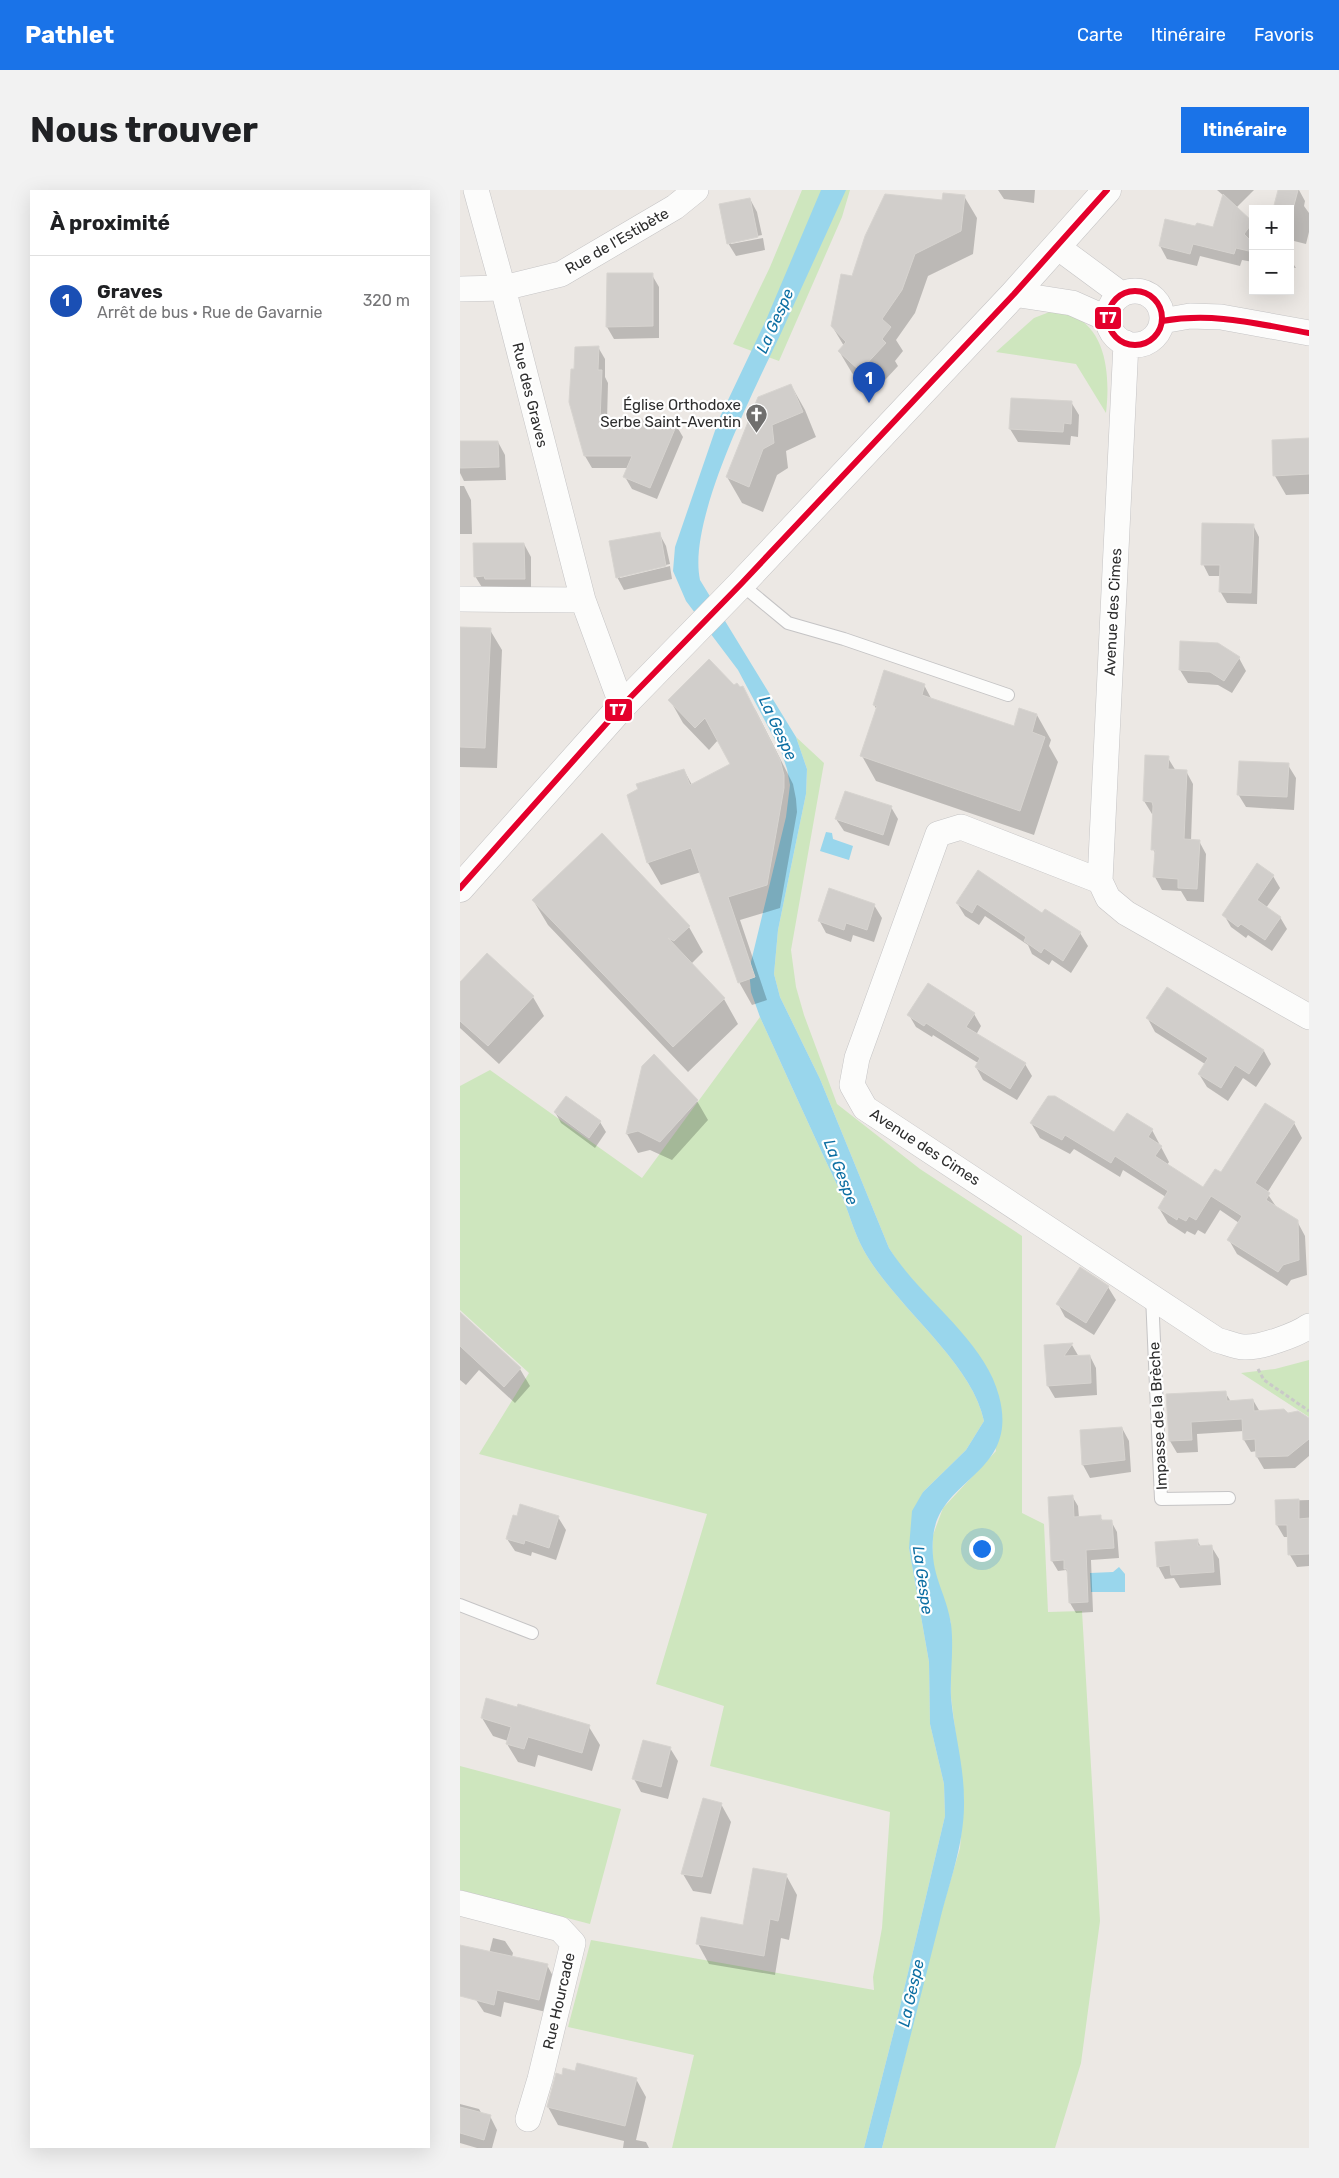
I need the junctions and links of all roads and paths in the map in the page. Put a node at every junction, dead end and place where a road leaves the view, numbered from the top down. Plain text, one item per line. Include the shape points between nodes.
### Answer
1 (476, 190) edge
2 (696, 190) edge
3 (1107, 190) edge
4 (1059, 242) junction
5 (503, 288) junction
6 (460, 289) edge
7 (1014, 294) junction
8 (1121, 294) junction
9 (1108, 319) junction
10 (1162, 321) junction
11 (1309, 333) edge
12 (1126, 343) junction
13 (734, 591) junction
14 (460, 598) edge
15 (583, 600) junction
16 (1008, 695) dead end
17 (622, 706) junction
18 (1100, 882) junction
19 (460, 888) edge
20 (1309, 1017) edge
21 (1152, 1296) junction
22 (1309, 1326) edge
23 (1245, 1347) junction
24 (1309, 1411) edge
25 (1229, 1498) dead end
26 (460, 1605) edge
27 (532, 1633) dead end
28 (460, 1903) edge
29 (528, 2119) dead end

1 - 5 street, Rue des Graves
2 - 5 street, Rue de l'Estibète via 675,207 561,274
3 - 4 main road
4 - 7 main road
4 - 8 street
5 - 6 street, Rue de l'Estibète
5 - 15 street, Rue des Graves
7 - 9 street via 1072,303
7 - 13 main road
8 - 9 street via 1111,305
8 - 10 street via 1138,291 1153,298 1159,304
9 - 12 street via 1113,334
10 - 11 street via 1190,316 1221,317
10 - 12 street via 1160,329 1149,341
12 - 18 street, Avenue des Cimes
13 - 16 lane via 788,623
13 - 17 main road
14 - 15 street
15 - 17 street, Rue des Graves
17 - 19 main road
18 - 20 street via 1108,898 1126,912
18 - 21 street, Avenue des Cimes via 961,828 938,834 857,1058 852,1085 865,1108
21 - 23 street, Avenue des Cimes via 1217,1340
21 - 25 lane, Impasse de la Brèche via 1161,1499
22 - 23 street, Avenue des Cimes via 1302,1332
23 - 24 path via 1264,1380
26 - 27 lane
28 - 29 street, Rue Hourcade via 560,1929 573,1943

